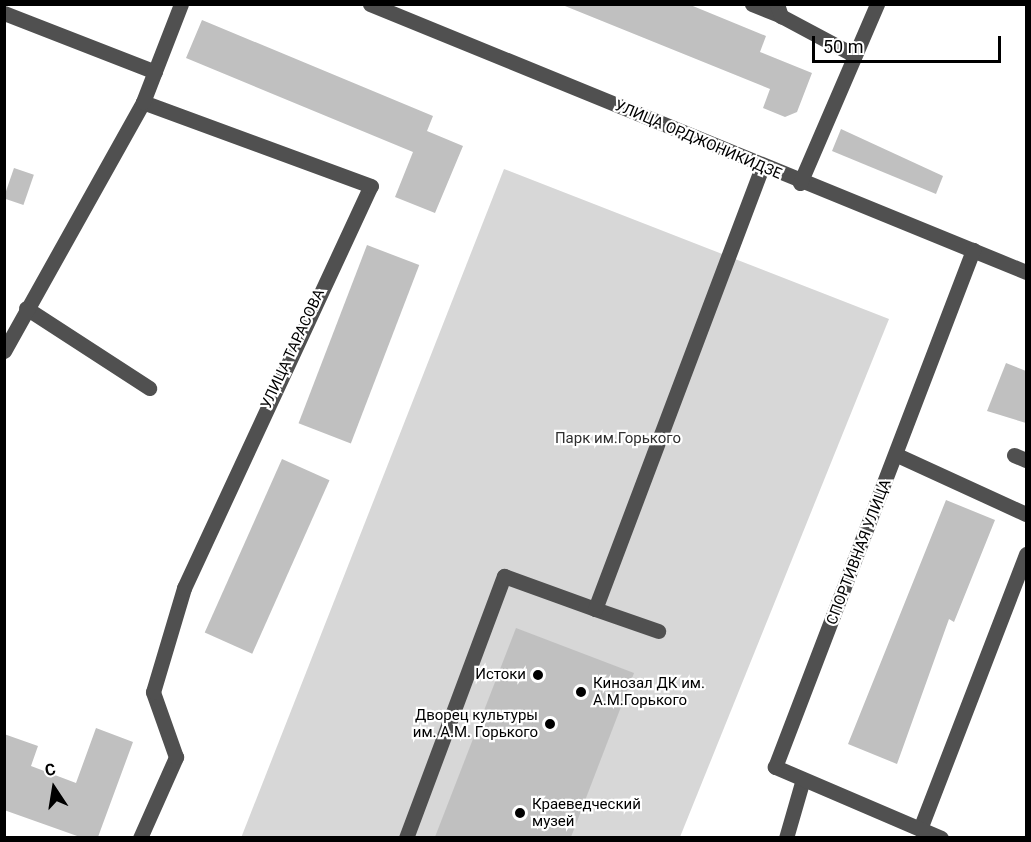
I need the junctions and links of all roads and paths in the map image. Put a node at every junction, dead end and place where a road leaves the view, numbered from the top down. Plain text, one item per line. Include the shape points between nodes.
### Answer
1 (181, 4) edge
2 (370, 4) edge
3 (752, 4) edge
4 (877, 4) edge
5 (779, 10) edge
6 (4, 13) edge
7 (854, 55) junction
8 (155, 72) junction
9 (143, 102) junction
10 (762, 166) junction
11 (800, 183) junction
12 (973, 250) junction
13 (1026, 272) edge
14 (26, 309) junction
15 (4, 351) edge
16 (149, 388) dead end
17 (897, 455) junction
18 (1026, 514) edge
19 (1026, 554) edge
20 (595, 609) junction
21 (658, 631) dead end
22 (803, 779) junction
23 (920, 829) junction
24 (140, 837) edge
25 (406, 837) edge
26 (786, 837) edge
27 (941, 837) edge

1 - 8 street
2 - 10 street, УЛИЦА ОРДЖОНИКИДЗЕ
3 - 5 street
4 - 7 street
5 - 7 street
6 - 8 street
7 - 11 street
8 - 9 street
9 - 14 street
9 - 24 street, УЛИЦА ТАРАСОВА via 371,186 184,588 153,692 176,757
10 - 11 street, УЛИЦА ОРДЖОНИКИДЗЕ
10 - 20 street
11 - 12 street, УЛИЦА ОРДЖОНИКИДЗЕ
12 - 13 street, УЛИЦА ОРДЖОНИКИДЗЕ
12 - 17 street, СПОРТИВНАЯ УЛИЦА
14 - 15 street
14 - 16 street
17 - 18 street
17 - 22 street, СПОРТИВНАЯ УЛИЦА via 775,767
19 - 23 street
20 - 21 street
20 - 25 street via 504,576
22 - 23 street
22 - 26 street
23 - 27 street

